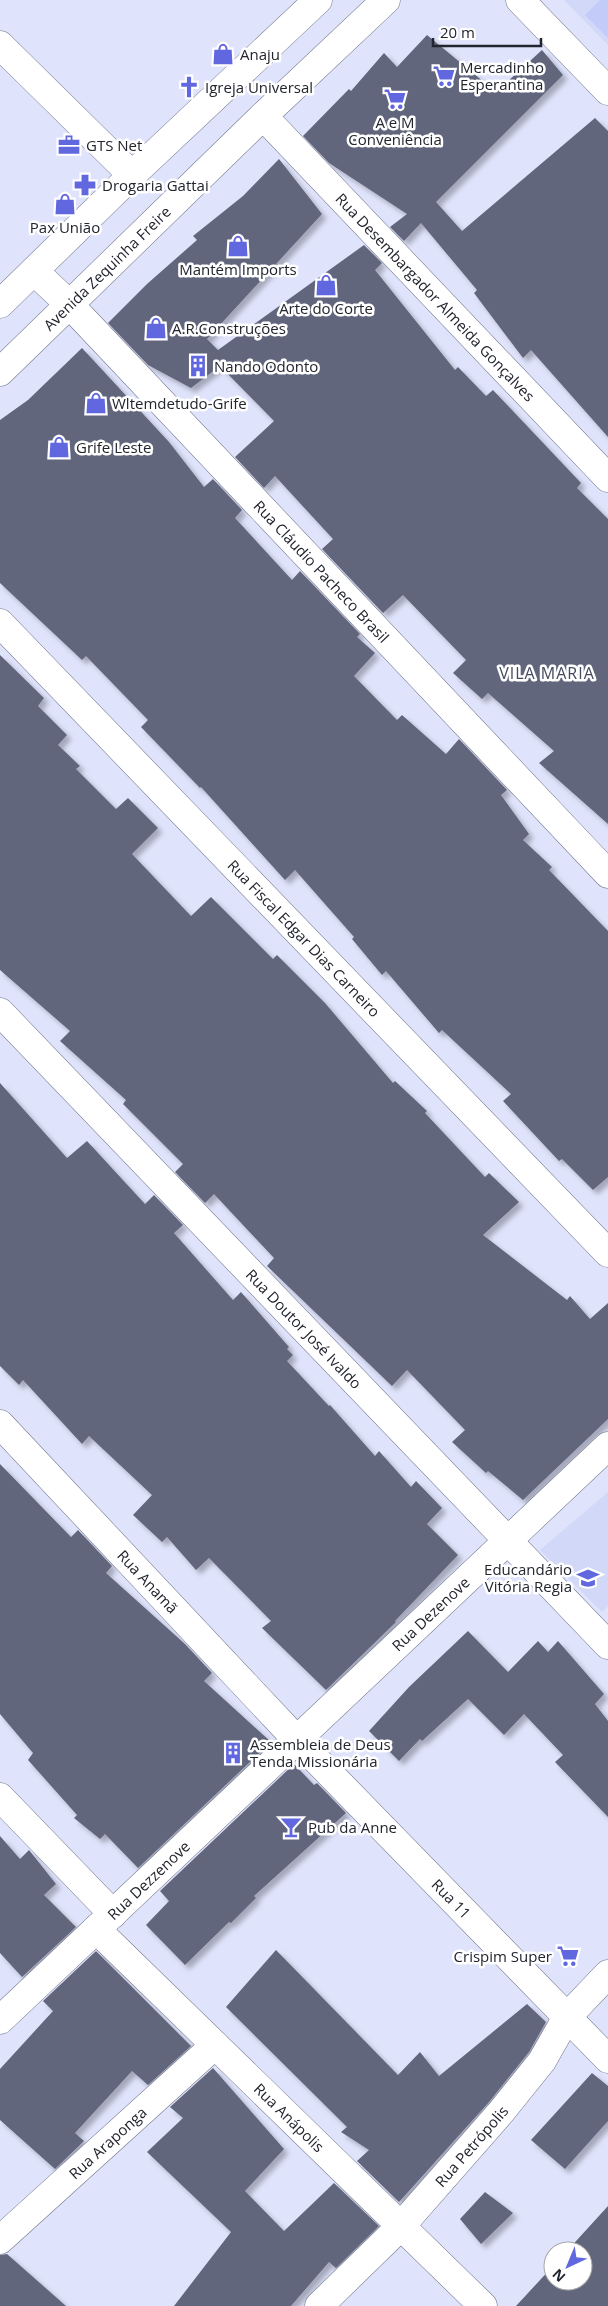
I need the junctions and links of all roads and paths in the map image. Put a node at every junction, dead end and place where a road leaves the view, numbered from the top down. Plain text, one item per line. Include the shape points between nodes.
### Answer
1 (318, 0) edge
2 (386, 0) edge
3 (520, 0) edge
4 (0, 45) edge
5 (608, 92) edge
6 (263, 116) junction
7 (132, 175) junction
8 (34, 271) junction
9 (0, 304) edge
10 (69, 304) junction
11 (0, 372) edge
12 (608, 478) edge
13 (0, 623) edge
14 (608, 874) edge
15 (0, 1012) edge
16 (608, 1254) edge
17 (0, 1424) edge
18 (608, 1446) edge
19 (508, 1540) junction
20 (608, 1645) edge
21 (296, 1739) junction
22 (0, 1797) edge
23 (105, 1922) junction
24 (608, 1974) edge
25 (567, 2017) junction
26 (0, 2020) edge
27 (215, 2045) junction
28 (608, 2059) edge
29 (401, 2226) junction
30 (0, 2240) edge
31 (319, 2306) edge
32 (483, 2306) edge

1 - 7 street
2 - 6 street, Avenida Zequinha Freire
3 - 5 street
4 - 7 street
6 - 10 street, Avenida Zequinha Freire
6 - 12 street, Rua Desembargador Almeida Gonçalves
7 - 8 street
8 - 9 street
8 - 10 street, Rua Cláudio Pacheco Brasil
10 - 11 street, Avenida Zequinha Freire
10 - 14 street, Rua Cláudio Pacheco Brasil
13 - 16 street, Rua Fiscal Edgar Dias Carneiro
15 - 19 street, Rua Doutor José Ivaldo
17 - 21 street, Rua Anamã
18 - 19 street, Rua Dezenove
19 - 20 street, Rua Doutor José Ivaldo
19 - 21 street, Rua Dezenove
21 - 23 street, Rua Dezzenove
21 - 25 street, Rua 11
22 - 23 street, Rua Anápolis
23 - 26 street, Rua Dezzenove
23 - 27 street, Rua Anápolis
24 - 25 street, Rua Petrópolis
25 - 28 street, Rua 11
25 - 29 street, Rua Petrópolis via 532,2075
27 - 29 street, Rua Anápolis
27 - 30 street, Rua Araponga
29 - 31 street, Rua Petrópolis
29 - 32 street, Rua Anápolis

